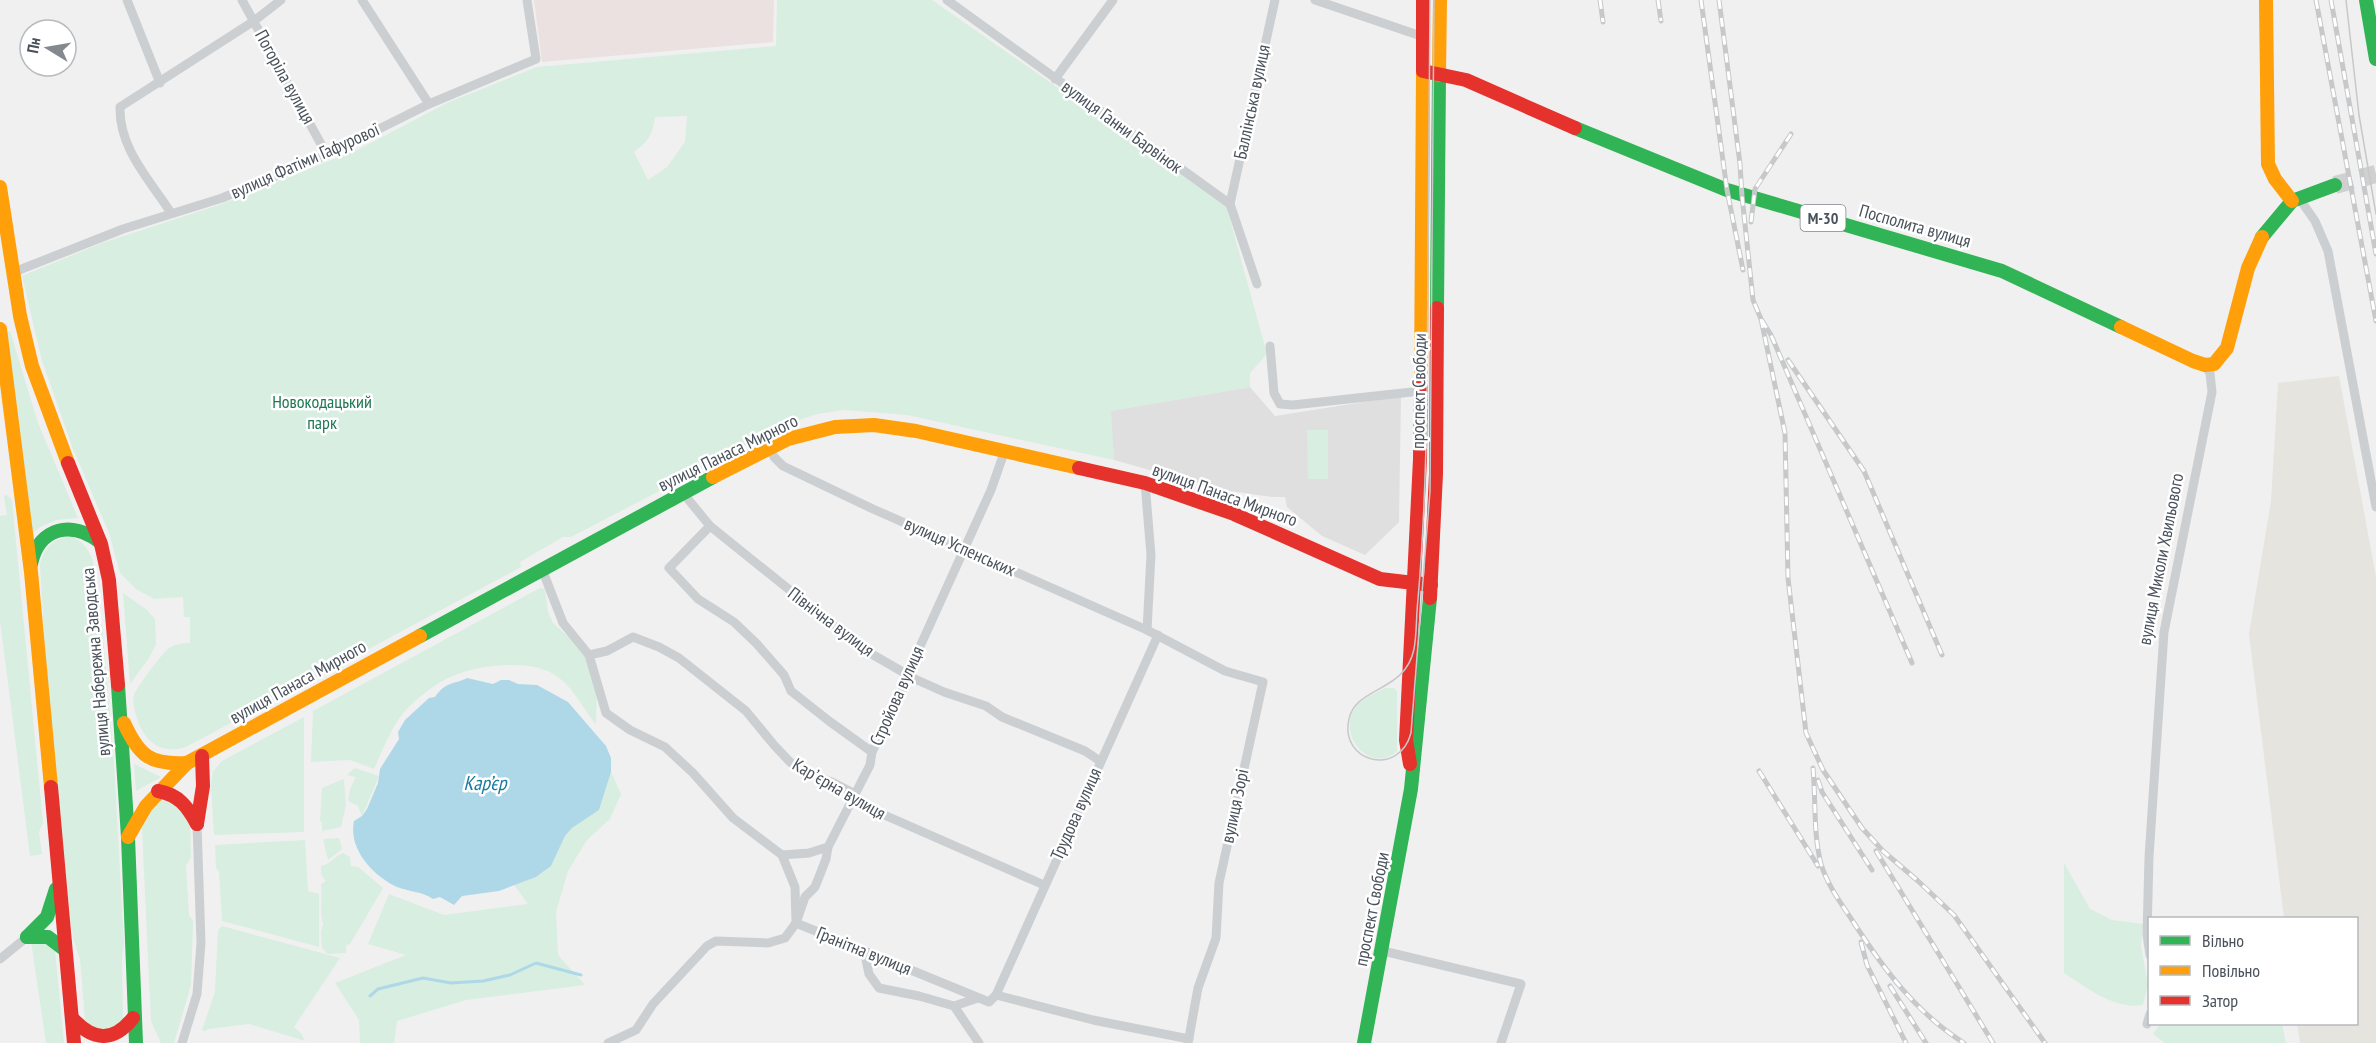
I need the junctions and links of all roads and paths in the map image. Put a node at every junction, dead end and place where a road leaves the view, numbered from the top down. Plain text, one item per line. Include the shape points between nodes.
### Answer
1 (128, 0) edge
2 (242, 0) edge
3 (281, 0) edge
4 (363, 0) edge
5 (527, 0) edge
6 (947, 0) edge
7 (1113, 0) edge
8 (1275, 0) edge
9 (1315, 0) edge
10 (1423, 0) edge
11 (1440, 0) edge
12 (2266, 0) edge
13 (2366, 0) edge
14 (254, 21) junction
15 (1423, 37) junction
16 (1440, 39) junction
17 (2376, 60) edge
18 (1423, 71) junction
19 (1439, 75) junction
20 (1055, 79) junction
21 (160, 82) junction
22 (429, 104) junction
23 (327, 154) junction
24 (2335, 185) tunnel mouth
25 (0, 187) edge
26 (2295, 199) junction
27 (1230, 204) junction
28 (171, 213) junction
29 (14, 272) junction
30 (1257, 284) dead end
31 (0, 329) edge
32 (1270, 346) dead end
33 (2205, 365) junction
34 (1421, 391) junction
35 (771, 448) junction
36 (1005, 450) junction
37 (1144, 483) junction
38 (683, 493) junction
39 (2376, 507) edge
40 (710, 526) junction
41 (101, 544) junction
42 (963, 549) junction
43 (542, 569) junction
44 (31, 572) junction
45 (1414, 584) junction
46 (1431, 585) junction
47 (1147, 630) junction
48 (1158, 635) junction
49 (589, 655) junction
50 (908, 674) junction
51 (120, 712) junction
52 (872, 752) junction
53 (202, 756) junction
54 (1100, 761) junction
55 (187, 763) junction
56 (1412, 781) junction
57 (158, 791) junction
58 (855, 794) junction
59 (197, 824) junction
60 (128, 837) junction
61 (828, 847) junction
62 (782, 855) junction
63 (59, 880) junction
64 (1044, 885) junction
65 (796, 923) junction
66 (27, 937) junction
67 (2148, 942) edge
68 (65, 950) junction
69 (864, 950) junction
70 (1383, 951) junction
71 (0, 959) edge
72 (996, 995) junction
73 (978, 998) junction
74 (954, 1006) junction
75 (135, 1013) junction
76 (71, 1016) junction
77 (2148, 1019) edge
78 (2146, 1024) dead end
79 (1188, 1041) edge
80 (74, 1043) edge
81 (136, 1043) edge
82 (182, 1043) edge
83 (608, 1043) edge
84 (979, 1043) edge
85 (1364, 1043) edge
86 (1501, 1043) edge

1 - 21 street
2 - 14 street, Погоріла вулиця
3 - 14 street
4 - 22 street
5 - 22 street, вулиця Фатіми Гафурової via 536,59
6 - 20 street, вулиця Ганни Барвінок
7 - 20 street
8 - 27 street, Баллінська вулиця
9 - 15 street
10 - 15 main road, проспект Свободи
11 - 16 main road, проспект Свободи
12 - 26 main road via 2268,164 2275,179
13 - 17 main road
14 - 21 street
14 - 23 street, Погоріла вулиця
15 - 16 street
15 - 18 main road, проспект Свободи
16 - 19 main road, проспект Свободи
18 - 19 main road, М-30
18 - 34 main road, проспект Свободи
19 - 33 main road, Посполита вулиця / М-30 via 1466,80 1727,190 2002,271
19 - 46 main road, проспект Свободи via 1436,474
20 - 27 street, вулиця Ганни Барвінок
21 - 28 street via 120,107 120,118 128,148
22 - 23 street, вулиця Фатіми Гафурової
23 - 28 street, вулиця Фатіми Гафурової via 222,198
24 - 26 main road
25 - 29 main road, вулиця Набережна Заводська
26 - 33 main road via 2260,239 2248,268 2227,348 2214,364
26 - 39 street via 2315,221 2328,251
27 - 30 street
28 - 29 street, вулиця Фатіми Гафурової
29 - 41 main road, вулиця Набережна Заводська via 32,366
31 - 44 main road
32 - 34 street via 1274,393 1280,404
33 - 67 street, вулиця Миколи Хвильового via 2212,392 2164,632 2159,679
34 - 45 main road, проспект Свободи
35 - 36 main road, вулиця Панаса Мирного via 810,432 858,424 916,431
35 - 38 main road, вулиця Панаса Мирного
35 - 42 street, вулиця Успенських via 783,466
36 - 37 main road, вулиця Панаса Мирного
36 - 42 street, Стройова вулиця
37 - 45 main road, вулиця Панаса Мирного via 1234,514 1380,579
37 - 47 street via 1151,555
38 - 40 street, Північна вулиця
38 - 43 main road, вулиця Панаса Мирного
40 - 50 street, Північна вулиця via 863,649
40 - 52 street via 669,568 698,599 734,622 757,644 784,675 791,691
41 - 44 main road via 79,529 57,530 41,543
41 - 51 main road, вулиця Набережна Заводська via 113,617
42 - 47 street, вулиця Успенських
42 - 50 street, Стройова вулиця
43 - 49 street via 562,623
43 - 53 main road, вулиця Панаса Мирного
44 - 63 main road
45 - 46 main road, вулиця Панаса Мирного
45 - 56 main road, проспект Свободи via 1406,740
46 - 56 main road, проспект Свободи
47 - 48 street, вулиця Успенських
48 - 54 street, Трудова вулиця
48 - 79 street, вулиця Зорі via 1225,671 1263,682 1219,883 1216,938 1198,988
49 - 58 street, Карʼєрна вулиця via 633,638 659,647 746,711 790,762
49 - 62 street via 606,713 665,747 733,818
50 - 52 street, Стройова вулиця
50 - 54 street, Північна вулиця via 986,706
51 - 55 main road via 141,754 167,765
51 - 60 main road, вулиця Набережна Заводська
52 - 58 street, Стройова вулиця via 870,765
53 - 55 main road, вулиця Панаса Мирного
53 - 59 main road via 203,786
54 - 64 street, Трудова вулиця
55 - 57 main road
56 - 70 main road, проспект Свободи
57 - 59 main road via 184,799
57 - 60 main road via 136,819
58 - 61 street, Стройова вулиця
58 - 64 street, Карʼєрна вулиця via 857,803
59 - 82 street via 201,943 197,994
60 - 75 main road, вулиця Набережна Заводська
61 - 62 street
61 - 65 street, Стройова вулиця via 822,871 805,897
62 - 65 street, Гранітна вулиця via 795,887
63 - 66 main road via 47,917
63 - 68 main road
64 - 72 street, Трудова вулиця
65 - 69 street, Гранітна вулиця
65 - 83 street, Стройова вулиця via 785,938 768,943 716,941 707,946 653,1004 636,1030
66 - 68 main road via 48,936
66 - 71 street
68 - 76 main road
69 - 73 street, Гранітна вулиця
69 - 74 street via 869,974 879,988
70 - 85 main road, проспект Свободи
70 - 86 street via 1521,984
72 - 73 street via 989,1002
72 - 79 street
73 - 74 street
74 - 84 street
75 - 76 main road via 124,1035 108,1042 90,1038
75 - 81 main road, вулиця Набережна Заводська
76 - 80 main road
77 - 78 street

